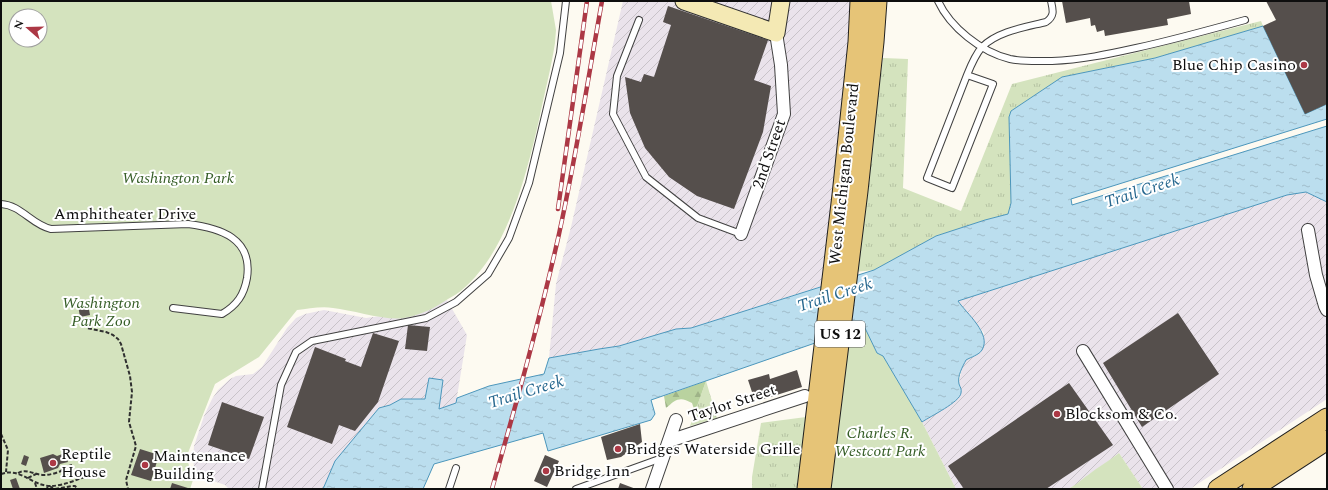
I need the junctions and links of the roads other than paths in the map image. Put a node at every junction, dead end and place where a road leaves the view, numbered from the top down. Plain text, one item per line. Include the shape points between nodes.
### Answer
1 (566, 1) edge
2 (684, 1) edge
3 (781, 1) edge
4 (860, 1) edge
5 (877, 1) edge
6 (938, 1) edge
7 (1051, 1) edge
8 (639, 20) dead end
9 (1246, 20) dead end
10 (776, 33) junction
11 (983, 47) junction
12 (967, 75) junction
13 (850, 193) junction
14 (1, 204) edge
15 (1308, 230) dead end
16 (741, 234) joint
17 (173, 308) dead end
18 (1327, 310) edge
19 (1083, 351) dead end
20 (805, 396) dead end
21 (1327, 418) edge
22 (676, 420) dead end
23 (1327, 440) edge
24 (669, 441) junction
25 (664, 458) junction
26 (456, 468) dead end
27 (814, 484) edge
28 (262, 489) edge
29 (449, 489) edge
30 (576, 489) edge
31 (652, 489) edge
32 (1166, 489) edge
33 (1218, 489) edge
34 (1252, 489) edge

1 - 28 lane via 560,53 529,183 509,238 488,274 456,302 426,318 312,341 296,352 281,385
2 - 10 street
3 - 10 street, 2nd Street
4 - 13 main road, West Michigan Boulevard / US 12
5 - 13 main road, West Michigan Boulevard / US 12 via 874,42
6 - 11 lane via 955,25
7 - 11 lane via 1054,14 1051,19 1010,31
8 - 16 lane via 617,76 613,114 646,177 698,218
9 - 11 lane via 1105,55 1065,60 1030,62 1009,59
10 - 16 street, 2nd Street via 784,114
11 - 12 lane
12 - 12 lane via 927,178 952,188 993,84
13 - 27 main road, West Michigan Boulevard / US 12
14 - 17 lane, Amphitheater Drive via 15,207 38,224 51,229 188,224 222,232 240,244 246,253 248,269 242,297 237,303 222,314
15 - 18 street via 1316,275
19 - 32 street
20 - 24 street, Taylor Street
21 - 33 main road
22 - 24 street
23 - 34 main road
24 - 25 street
25 - 30 lane
25 - 31 street
26 - 29 lane

